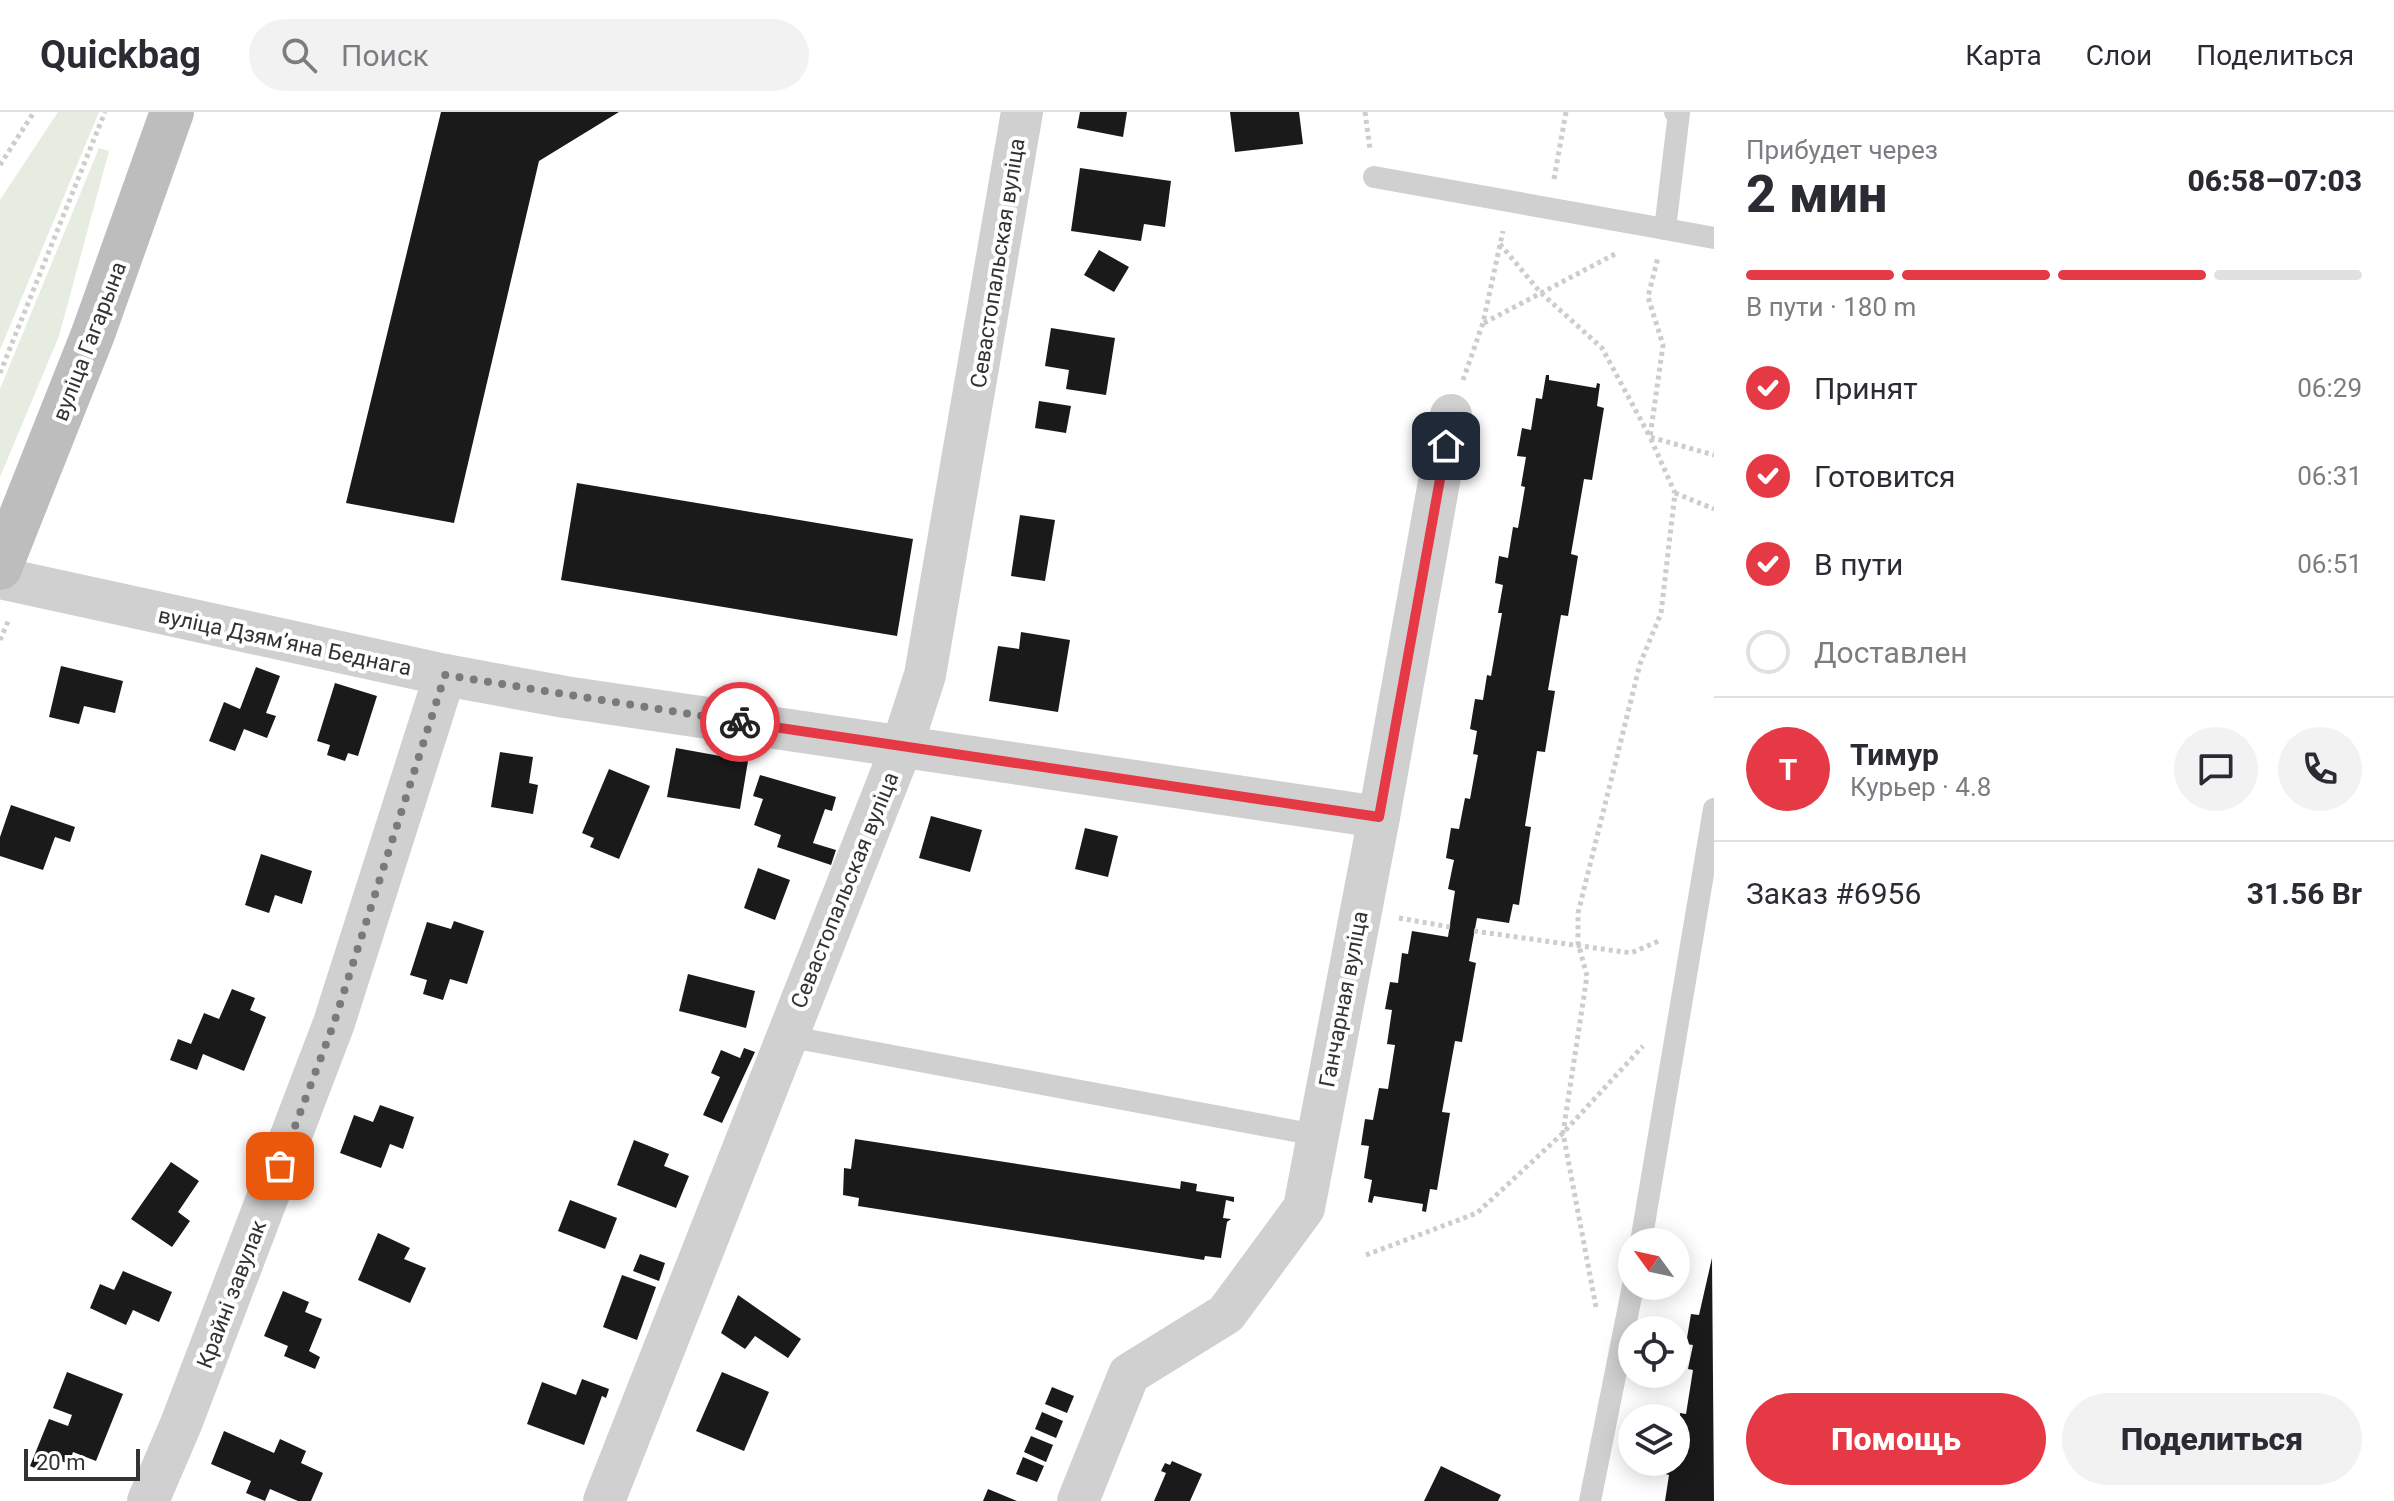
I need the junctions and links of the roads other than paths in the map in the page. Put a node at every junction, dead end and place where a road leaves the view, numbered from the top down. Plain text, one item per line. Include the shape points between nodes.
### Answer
1 (172, 112) edge
2 (1022, 112) edge
3 (1675, 112) edge
4 (1374, 177) dead end
5 (1665, 229) junction
6 (1714, 238) edge
7 (1451, 415) road end
8 (0, 568) edge
9 (0, 578) edge
10 (445, 675) junction
11 (902, 746) junction
12 (1714, 809) edge
13 (1379, 817) junction
14 (786, 1036) junction
15 (1316, 1135) junction
16 (1643, 1228) edge
17 (1630, 1300) edge
18 (148, 1501) edge
19 (604, 1501) edge
20 (1078, 1501) edge
21 (1590, 1501) edge

1 - 8 main road, вуліца Гагарына via 93,334
2 - 11 street, Севастопальская вуліца via 925,675
3 - 5 lane via 1679,113
4 - 5 lane
5 - 6 lane
7 - 13 street, Ганчарная вуліца
9 - 10 street, вуліца Дзямʼяна Беднага
10 - 11 street, вуліца Дзямʼяна Беднага
10 - 18 street, Крайні завулак via 334,1023
11 - 13 street, вуліца Дзямʼяна Беднага
11 - 14 street, Севастопальская вуліца
12 - 16 lane
13 - 15 street, Ганчарная вуліца
14 - 15 lane
14 - 19 street, Севастопальская вуліца
15 - 20 street, Ганчарная вуліца via 1304,1208 1226,1314 1129,1374
17 - 21 lane

